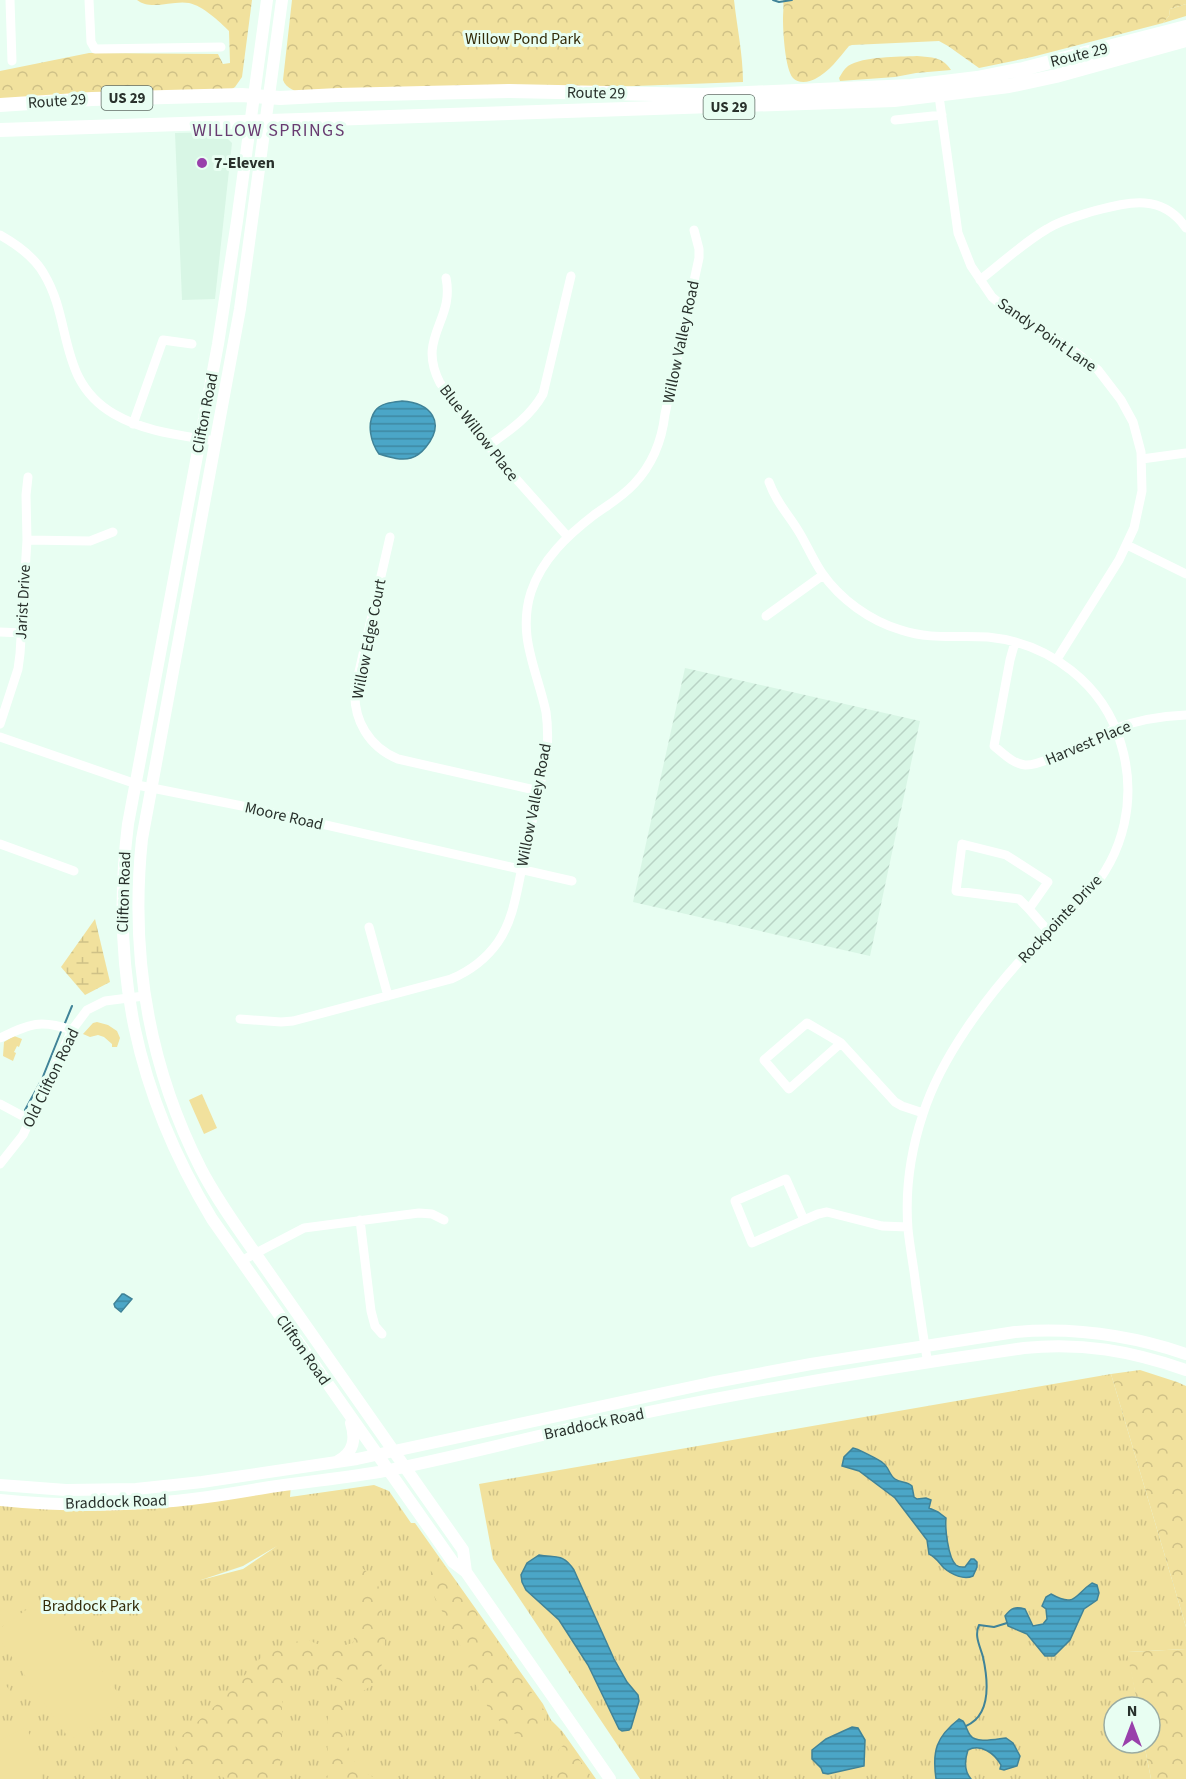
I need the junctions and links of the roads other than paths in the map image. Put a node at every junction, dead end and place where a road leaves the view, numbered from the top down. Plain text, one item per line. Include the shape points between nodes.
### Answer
1 (10, 0) edge
2 (89, 0) edge
3 (267, 0) edge
4 (282, 0) edge
5 (1186, 27) edge
6 (1186, 40) edge
7 (221, 47) dead end
8 (12, 61) dead end
9 (939, 96) junction
10 (253, 97) junction
11 (268, 98) junction
12 (0, 105) edge
13 (942, 115) junction
14 (895, 120) dead end
15 (249, 122) junction
16 (266, 122) junction
17 (0, 130) edge
18 (1186, 228) edge
19 (694, 230) dead end
20 (0, 235) edge
21 (571, 276) dead end
22 (446, 278) dead end
23 (980, 280) junction
24 (192, 344) dead end
25 (133, 423) junction
26 (200, 439) junction
27 (215, 441) junction
28 (488, 446) junction
29 (1186, 453) edge
30 (1142, 459) junction
31 (28, 477) dead end
32 (770, 482) dead end
33 (113, 532) dead end
34 (390, 537) dead end
35 (568, 537) junction
36 (27, 540) junction
37 (1127, 545) junction
38 (1186, 574) edge
39 (823, 575) junction
40 (765, 616) dead end
41 (0, 632) edge
42 (22, 633) junction
43 (1015, 642) junction
44 (1057, 659) junction
45 (1186, 715) edge
46 (0, 724) edge
47 (1116, 728) junction
48 (0, 737) edge
49 (135, 784) junction
50 (150, 788) junction
51 (539, 791) junction
52 (0, 844) edge
53 (521, 870) junction
54 (74, 871) dead end
55 (572, 880) dead end
56 (1029, 909) junction
57 (369, 927) dead end
58 (1048, 931) junction
59 (144, 996) junction
60 (388, 996) junction
61 (128, 998) junction
62 (240, 1019) dead end
63 (72, 1030) junction
64 (0, 1038) edge
65 (841, 1043) junction
66 (0, 1104) edge
67 (923, 1113) junction
68 (30, 1120) junction
69 (0, 1164) edge
70 (360, 1220) junction
71 (444, 1220) dead end
72 (804, 1220) junction
73 (908, 1227) junction
74 (255, 1253) junction
75 (242, 1261) junction
76 (382, 1334) dead end
77 (925, 1346) junction
78 (1186, 1354) edge
79 (927, 1363) junction
80 (1186, 1370) edge
81 (344, 1408) junction
82 (394, 1451) junction
83 (378, 1455) junction
84 (336, 1462) junction
85 (405, 1466) junction
86 (389, 1470) junction
87 (0, 1485) edge
88 (0, 1500) edge
89 (466, 1572) junction
90 (610, 1779) edge

1 - 8 street
2 - 7 street via 91,42 95,49
3 - 10 main road, Clifton Road
4 - 11 main road, Clifton Road
5 - 11 main road, Route 29 / US 29 via 1023,69 911,86 703,95 509,91
6 - 9 main road, Route 29 / US 29 via 1056,76
9 - 13 street, Sandy Point Lane
9 - 16 main road, Route 29 / US 29 via 843,103
10 - 11 main road, Route 29 / US 29
10 - 12 main road, Route 29 / US 29 via 104,98
10 - 15 main road, Clifton Road
11 - 16 main road, Clifton Road
13 - 14 street
13 - 23 street, Sandy Point Lane via 958,233
15 - 16 main road, Route 29 / US 29
15 - 17 main road, Route 29 / US 29
15 - 26 main road, Clifton Road via 218,344
16 - 27 main road, Clifton Road via 240,309
18 - 23 street via 1158,206 1122,204 1058,223
19 - 35 street, Willow Valley Road via 699,258 655,452 628,490
20 - 25 street via 43,272 58,307 68,355 85,387 111,413
21 - 28 street via 543,394 524,420
22 - 28 street, Blue Willow Place via 447,305 432,346 432,363 440,383
23 - 30 street, Sandy Point Lane via 1012,314 1073,350 1104,377 1133,422
24 - 25 street via 163,340
25 - 26 street
26 - 27 street
26 - 49 main road, Clifton Road
27 - 50 main road, Clifton Road
28 - 35 street, Blue Willow Place
29 - 30 street
30 - 37 street, Sandy Point Lane via 1141,502
31 - 36 street, Jarist Drive
32 - 39 street, Rockpointe Drive via 779,505
33 - 36 street via 90,541
34 - 51 street, Willow Edge Court via 355,689 356,711 364,731 378,747 398,759
35 - 51 street, Willow Valley Road via 540,572 528,602 528,648 548,726
36 - 42 street, Jarist Drive
37 - 38 street
37 - 44 street, Sandy Point Lane
39 - 40 street
39 - 43 street, Rockpointe Drive via 856,607 899,630 929,637
41 - 42 street
42 - 46 street, Jarist Drive via 18,669
43 - 44 street, Rockpointe Drive
43 - 47 street, Harvest Place via 994,746 1014,761 1030,766
44 - 47 street, Rockpointe Drive via 1091,689
45 - 47 street, Harvest Place via 1156,717
47 - 58 street, Rockpointe Drive via 1129,792 1121,838 1089,893
48 - 49 street, Moore Road
49 - 50 street, Moore Road
49 - 61 main road, Clifton Road via 123,877 123,956
50 - 53 street, Moore Road
50 - 59 main road, Clifton Road via 138,896
51 - 53 street, Willow Valley Road
52 - 54 street
53 - 55 street, Moore Road
53 - 60 street, Willow Valley Road via 507,925 484,959 451,979
56 - 56 street via 1048,882 1006,855 962,844 956,891 1019,899
56 - 58 street
57 - 60 street
58 - 67 street, Rockpointe Drive via 1006,977 959,1041
59 - 61 street, Old Clifton Road
59 - 74 main road, Clifton Road via 158,1062 176,1114 201,1170
60 - 62 street, Willow Valley Road via 293,1022
61 - 63 street, Old Clifton Road via 105,1001 87,1010
61 - 75 main road, Clifton Road via 144,1066 168,1135 196,1191
63 - 64 street via 39,1023
63 - 68 street, Old Clifton Road
65 - 65 street via 789,1089 764,1060 807,1023
65 - 67 street via 895,1102
66 - 68 street
67 - 73 street, Rockpointe Drive via 911,1167
68 - 69 street, Old Clifton Road
70 - 71 street via 419,1213
70 - 74 street via 304,1228
70 - 76 street via 371,1311
72 - 72 street via 786,1179 735,1201 752,1243
72 - 73 street via 827,1212 882,1226
73 - 77 street, Rockpointe Drive
74 - 75 street
74 - 82 main road, Clifton Road
75 - 81 main road, Clifton Road
77 - 78 main road, Braddock Road via 1015,1332 1064,1330 1125,1337
77 - 79 street, Rockpointe Drive
77 - 82 main road, Braddock Road via 711,1383
79 - 80 main road, Braddock Road via 1054,1345 1129,1353
79 - 85 main road, Braddock Road via 762,1390
81 - 83 main road, Clifton Road
81 - 84 main road via 354,1433 353,1443 346,1456
82 - 83 main road, Braddock Road
82 - 85 main road, Clifton Road
83 - 84 main road, Braddock Road
83 - 86 main road, Clifton Road
84 - 87 main road, Braddock Road via 136,1489 66,1490
85 - 86 main road, Braddock Road
85 - 89 main road, Clifton Road via 463,1550
86 - 88 main road, Braddock Road via 148,1503 48,1504
86 - 89 main road, Clifton Road via 453,1562
89 - 90 main road, Clifton Road

